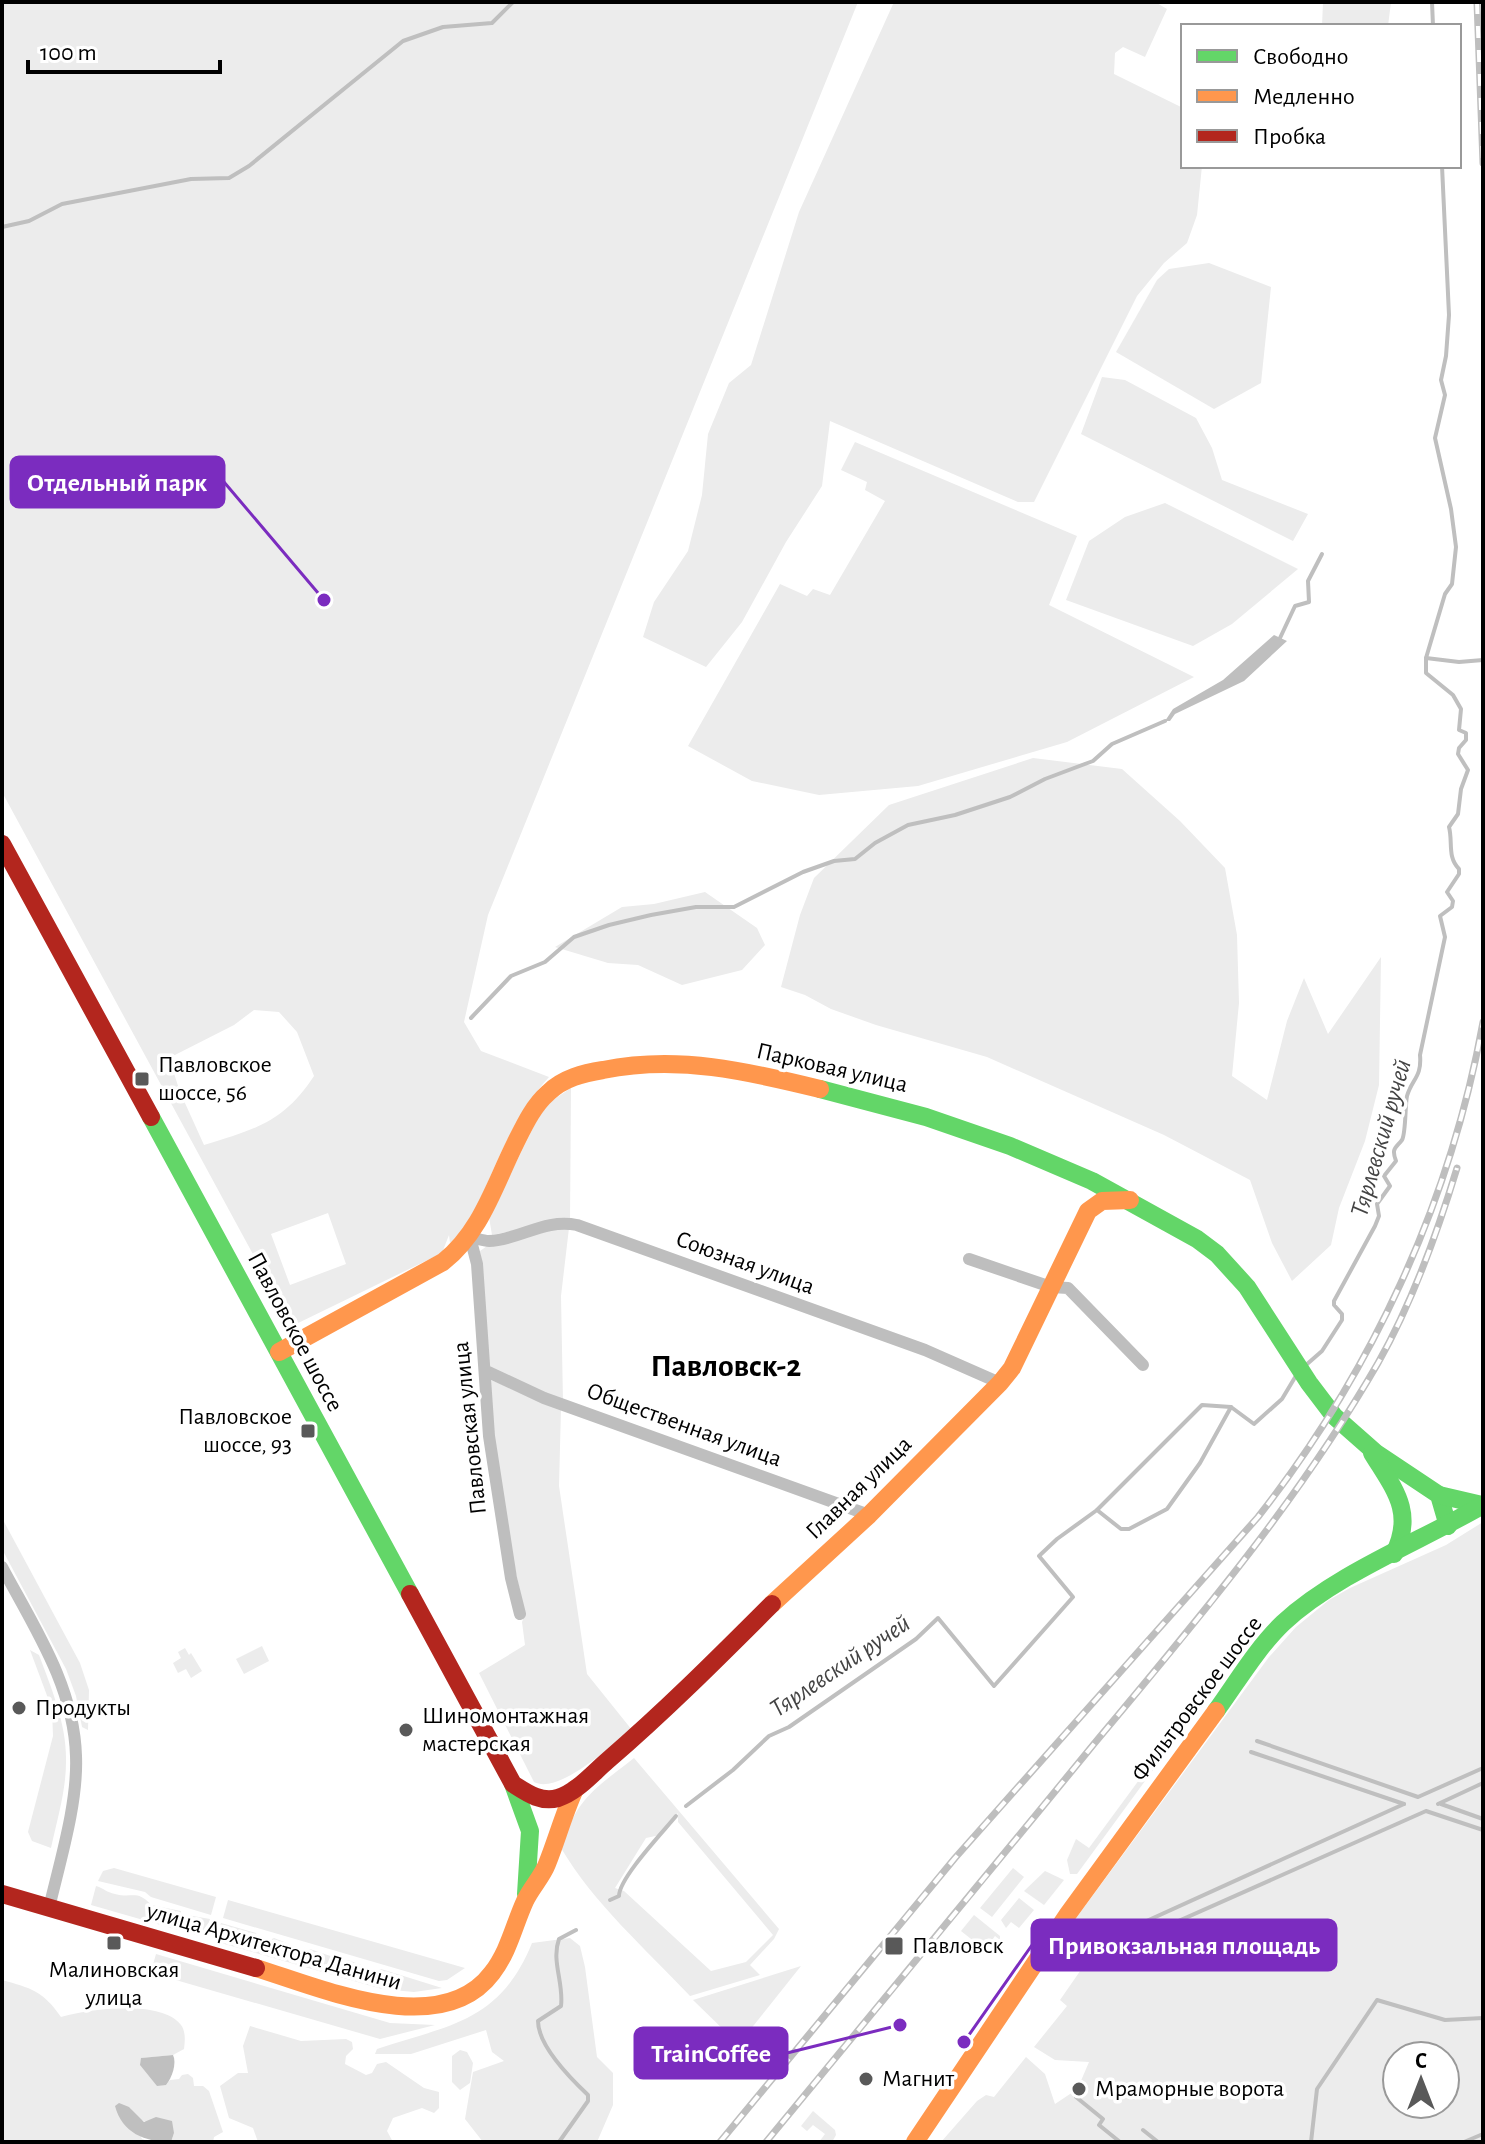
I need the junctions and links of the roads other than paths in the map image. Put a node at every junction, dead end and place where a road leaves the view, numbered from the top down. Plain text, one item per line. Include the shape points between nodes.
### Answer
1 (2, 844) edge
2 (1092, 1180) junction
3 (1130, 1200) junction
4 (1088, 1211) junction
5 (470, 1237) junction
6 (969, 1259) dead end
7 (1051, 1287) junction
8 (279, 1352) junction
9 (1143, 1365) dead end
10 (486, 1371) junction
11 (1000, 1383) junction
12 (1370, 1451) junction
13 (1439, 1495) junction
14 (1483, 1505) edge
15 (1405, 1512) junction
16 (869, 1515) junction
17 (1442, 1529) junction
18 (1394, 1554) junction
19 (2, 1567) edge
20 (520, 1614) dead end
21 (513, 1784) junction
22 (575, 1789) junction
23 (2, 1894) edge
24 (526, 1899) junction
25 (49, 1908) junction
26 (915, 2142) edge

1 - 8 main road, Павловское шоссе
2 - 3 main road, Парковая улица
2 - 4 main road, Главная улица
2 - 5 main road, Парковая улица via 961,1127 861,1097 719,1066 658,1064 590,1073 551,1089 528,1121
3 - 4 main road via 1102,1201
3 - 12 main road, Парковая улица via 1221,1257 1332,1413
4 - 7 main road, Главная улица
5 - 8 main road, Парковая улица via 443,1262
5 - 10 street, Павловская улица
5 - 11 street, Союзная улица via 490,1241 541,1227 577,1225 925,1350
6 - 7 street
7 - 9 street via 1068,1288
7 - 11 main road, Главная улица
8 - 21 main road, Павловское шоссе
10 - 16 street, Общественная улица via 544,1398
10 - 20 street, Павловская улица via 496,1488
11 - 16 main road, Главная улица
12 - 13 main road, Парковая улица
12 - 15 main road, Парковая улица
13 - 14 main road, Парковая улица
13 - 17 main road
14 - 17 main road, Фильтровское шоссе
15 - 17 main road
15 - 18 main road via 1406,1526
16 - 22 main road, Главная улица
17 - 18 main road, Фильтровское шоссе
18 - 26 main road, Фильтровское шоссе via 1327,1588 1282,1624 1261,1649 1068,1914
19 - 25 street via 57,1673 75,1738 75,1781
21 - 22 main road via 543,1799
21 - 24 main road, улица Архитектора Данини via 530,1831
22 - 24 main road, улица Архитектора Данини via 545,1867
23 - 25 main road, улица Архитектора Данини
24 - 25 main road, улица Архитектора Данини via 506,1952 484,1983 455,2002 420,2009 350,1996

